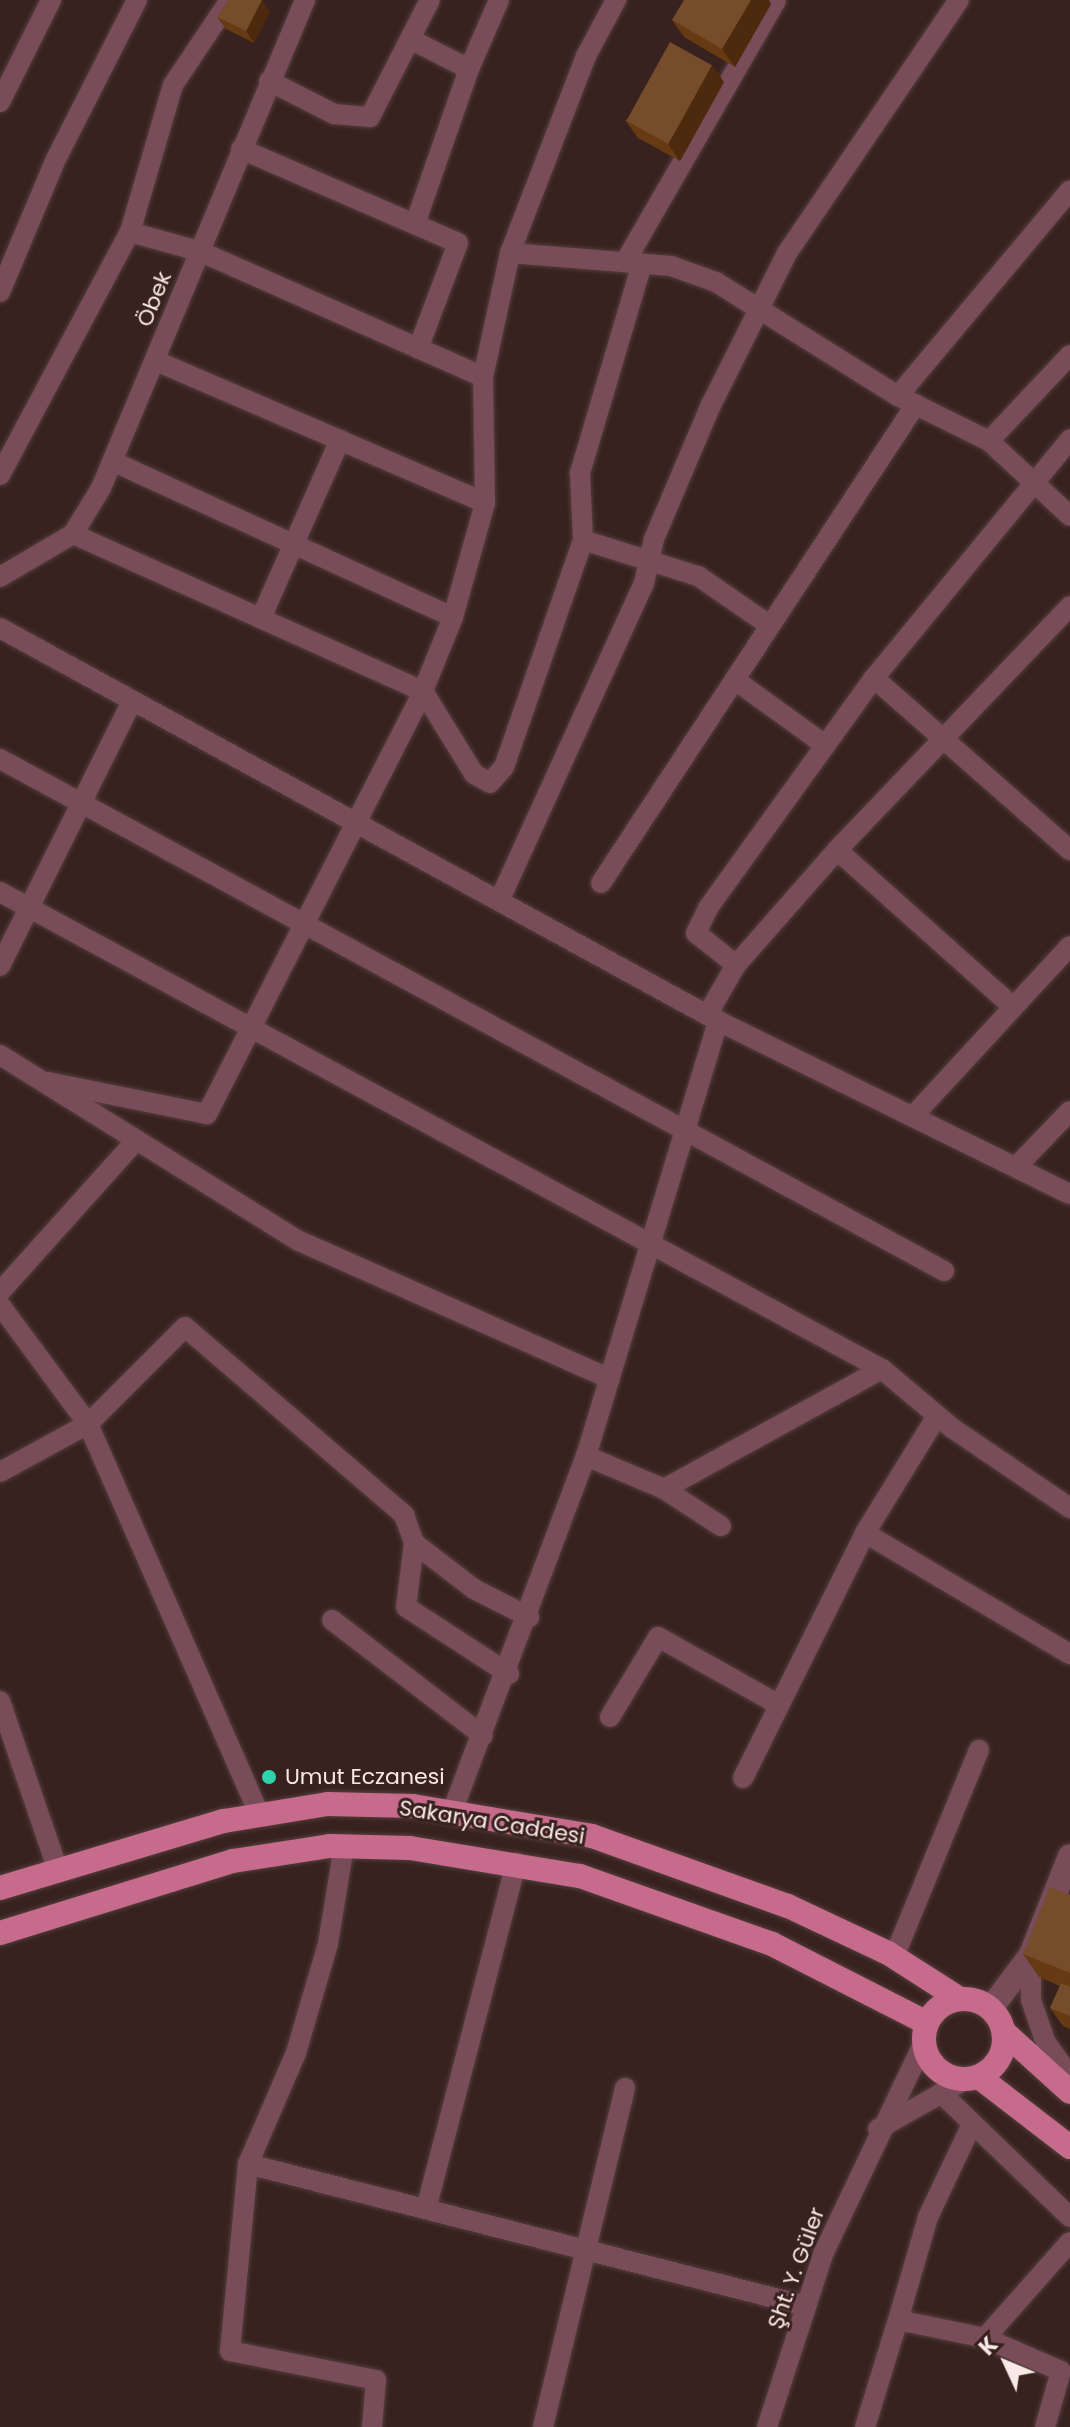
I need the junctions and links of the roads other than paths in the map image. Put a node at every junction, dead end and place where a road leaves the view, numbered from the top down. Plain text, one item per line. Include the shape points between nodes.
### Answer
1 (51, 0) edge
2 (137, 0) edge
3 (230, 0) edge
4 (430, 0) edge
5 (499, 0) edge
6 (616, 0) edge
7 (776, 0) edge
8 (959, 0) edge
9 (296, 3) edge
10 (410, 39) junction
11 (469, 69) junction
12 (269, 81) junction
13 (0, 102) edge
14 (241, 149) junction
15 (1070, 190) edge
16 (415, 224) junction
17 (130, 232) junction
18 (199, 251) junction
19 (510, 253) junction
20 (634, 263) junction
21 (0, 292) edge
22 (761, 305) junction
23 (418, 349) junction
24 (1070, 355) edge
25 (156, 361) junction
26 (483, 377) junction
27 (907, 400) junction
28 (1070, 439) edge
29 (340, 440) junction
30 (989, 441) junction
31 (114, 462) junction
32 (0, 475) edge
33 (1032, 479) junction
34 (485, 503) junction
35 (1070, 516) edge
36 (73, 534) junction
37 (583, 540) junction
38 (297, 546) junction
39 (648, 558) junction
40 (0, 577) edge
41 (1070, 606) edge
42 (453, 617) junction
43 (261, 618) junction
44 (769, 625) junction
45 (0, 628) edge
46 (874, 678) junction
47 (735, 680) junction
48 (423, 691) junction
49 (132, 701) junction
50 (941, 735) junction
51 (825, 745) junction
52 (0, 759) edge
53 (84, 805) junction
54 (355, 822) junction
55 (837, 850) junction
56 (1070, 850) edge
57 (601, 883) dead end
58 (0, 892) edge
59 (500, 899) junction
60 (29, 907) junction
61 (303, 924) junction
62 (1070, 946) edge
63 (736, 965) junction
64 (0, 966) edge
65 (1013, 1007) junction
66 (712, 1018) junction
67 (251, 1027) junction
68 (0, 1055) edge
69 (48, 1082) junction
70 (1070, 1111) edge
71 (913, 1116) junction
72 (682, 1132) junction
73 (133, 1144) junction
74 (1017, 1166) junction
75 (1070, 1194) edge
76 (647, 1243) junction
77 (944, 1271) dead end
78 (0, 1292) edge
79 (0, 1305) edge
80 (882, 1369) junction
81 (610, 1379) junction
82 (937, 1416) junction
83 (88, 1424) junction
84 (586, 1456) junction
85 (0, 1472) edge
86 (664, 1489) junction
87 (1070, 1508) edge
88 (721, 1526) dead end
89 (865, 1533) junction
90 (414, 1543) junction
91 (529, 1617) junction
92 (332, 1620) dead end
93 (1070, 1654) edge
94 (509, 1674) junction
95 (0, 1701) edge
96 (779, 1705) junction
97 (610, 1717) dead end
98 (483, 1736) junction
99 (979, 1750) dead end
100 (743, 1778) dead end
101 (452, 1812) junction
102 (260, 1815) junction
103 (344, 1846) junction
104 (1070, 1856) edge
105 (516, 1863) junction
106 (58, 1870) junction
107 (0, 1888) edge
108 (0, 1933) edge
109 (1031, 1955) junction
110 (894, 1957) junction
111 (960, 1999) junction
112 (991, 2008) junction
113 (925, 2033) junction
114 (1005, 2033) junction
115 (1070, 2076) edge
116 (972, 2079) junction
117 (625, 2088) dead end
118 (1070, 2092) edge
119 (941, 2093) junction
120 (972, 2124) junction
121 (878, 2129) junction
122 (1070, 2147) edge
123 (248, 2164) junction
124 (426, 2209) junction
125 (1070, 2217) edge
126 (1070, 2242) edge
127 (589, 2250) junction
128 (806, 2306) junction
129 (898, 2320) junction
130 (985, 2338) junction
131 (544, 2424) edge
132 (372, 2427) edge
133 (565, 2427) edge
134 (767, 2427) edge
135 (865, 2427) edge
136 (1045, 2427) edge

1 - 13 street
2 - 21 street
3 - 17 street via 173,85
4 - 10 street
5 - 11 street
6 - 19 street
7 - 20 street
8 - 22 street via 787,253
9 - 12 street, Öbek
10 - 11 street
10 - 12 street via 370,117 334,114
11 - 16 street
12 - 14 street, Öbek
14 - 16 street
14 - 18 street, Öbek
15 - 27 street
16 - 23 street via 458,243
17 - 18 street
17 - 32 street
18 - 23 street
18 - 25 street, Öbek
19 - 20 street
19 - 26 street
20 - 22 street via 716,282
20 - 37 street via 580,473
22 - 27 street
22 - 39 street
23 - 26 street
24 - 30 street
25 - 29 street
25 - 31 street, Öbek
26 - 34 street
27 - 30 street
27 - 44 street
28 - 33 street
29 - 34 street
29 - 38 street
30 - 33 street
31 - 36 street, Öbek
31 - 38 street
33 - 35 street
33 - 46 street
34 - 42 street
36 - 40 street, Öbek
36 - 43 street
37 - 39 street
37 - 48 street via 504,767 490,783 474,774
38 - 42 street
38 - 43 street
39 - 44 street via 698,576
39 - 59 street via 644,583
41 - 50 street
42 - 48 street
43 - 48 street
44 - 47 street
45 - 49 street
46 - 50 street
46 - 51 street
47 - 51 street
47 - 57 street
48 - 54 street
49 - 53 street
49 - 54 street
50 - 55 street
50 - 56 street
51 - 63 street via 696,933
52 - 53 street
53 - 60 street
53 - 61 street
54 - 59 street
54 - 61 street
55 - 63 street
55 - 65 street
58 - 60 street
59 - 66 street
60 - 64 street
60 - 67 street
61 - 67 street
61 - 72 street
62 - 65 street
63 - 66 street
65 - 71 street
66 - 71 street
66 - 72 street
67 - 69 street via 207,1114
67 - 76 street
68 - 69 street
69 - 73 street
70 - 74 street
71 - 74 street
72 - 76 street
72 - 77 street
73 - 78 street
73 - 81 street via 297,1240
74 - 75 street
76 - 80 street
76 - 81 street
79 - 83 street
80 - 82 street
80 - 86 street
81 - 84 street
82 - 87 street
82 - 89 street
83 - 85 street
83 - 90 street via 185,1327 404,1515
83 - 102 street
84 - 86 street
84 - 91 street
86 - 88 street
89 - 93 street
89 - 96 street
90 - 91 street via 474,1589
90 - 94 street via 406,1607
91 - 94 street
92 - 98 street
94 - 98 street
95 - 106 street
96 - 97 street via 658,1637
96 - 100 street
98 - 101 street
99 - 110 street
101 - 102 main road, Sakarya Caddesi via 328,1804
101 - 110 main road, Sakarya Caddesi via 592,1836 788,1906
102 - 106 main road, Sakarya Caddesi
103 - 105 main road, Sakarya Caddesi
103 - 108 main road, Sakarya Caddesi via 233,1861
103 - 123 street via 328,1944 296,2053
104 - 109 street
105 - 113 main road, Sakarya Caddesi via 580,1876 772,1944
105 - 124 street
106 - 107 main road, Sakarya Caddesi
109 - 112 street
109 - 115 street via 1031,2000 1046,2043
110 - 111 main road, Sakarya Caddesi
111 - 112 main road
111 - 113 main road
112 - 114 main road
113 - 116 main road via 935,2068
113 - 121 street, Şht. Y. Güler
114 - 116 main road via 1000,2059
114 - 118 main road
116 - 119 street
116 - 122 main road
117 - 127 street
119 - 120 street
119 - 121 street
120 - 125 street
120 - 129 street via 928,2217
121 - 128 street, Şht. Y. Güler
123 - 124 street
123 - 132 street via 230,2351 376,2380
124 - 127 street
126 - 130 street
127 - 128 street
127 - 131 street
128 - 134 street, Şht. Y. Güler
129 - 130 street
129 - 135 street
130 - 136 street via 1061,2371
131 - 133 street

